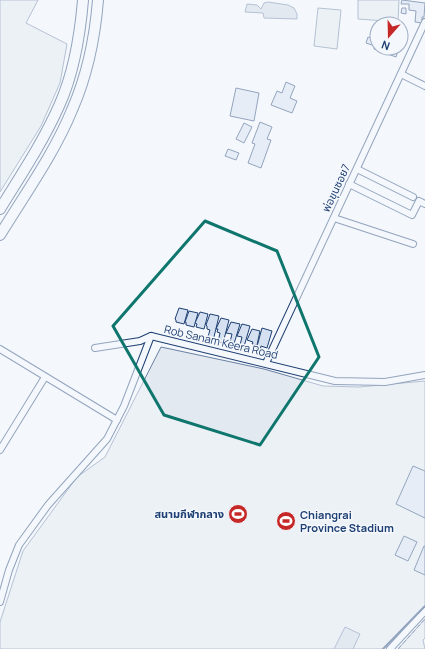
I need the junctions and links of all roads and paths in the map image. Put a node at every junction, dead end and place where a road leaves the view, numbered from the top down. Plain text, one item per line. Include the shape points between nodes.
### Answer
1 (83, 0) edge
2 (98, 0) edge
3 (425, 22) edge
4 (400, 74) junction
5 (425, 86) edge
6 (357, 169) junction
7 (350, 184) junction
8 (413, 197) dead end
9 (425, 204) edge
10 (0, 209) edge
11 (334, 218) junction
12 (0, 235) edge
13 (413, 244) dead end
14 (151, 336) junction
15 (95, 348) dead end
16 (1, 352) edge
17 (266, 363) junction
18 (425, 375) edge
19 (45, 377) junction
20 (117, 420) junction
21 (0, 450) edge
22 (0, 602) edge
23 (425, 611) edge
24 (390, 649) edge

1 - 10 main road via 74,64 60,105
2 - 12 main road via 87,67 72,110 54,146
3 - 4 street, พ่อขุนซอย7
4 - 5 street
4 - 6 street, พ่อขุนซอย7
6 - 7 street, พ่อขุนซอย7
6 - 8 street
7 - 9 street via 412,215 419,201
7 - 11 street, พ่อขุนซอย7
11 - 13 street
11 - 17 street, พ่อขุนซอย7
14 - 15 street via 140,341
14 - 17 street, Rob Sanam Keera Road
14 - 20 street, Rob Sanam Keera Road
16 - 19 street
17 - 18 street, Rob Sanam Keera Road via 335,381 385,382
19 - 20 street
19 - 21 street
20 - 22 street, Rob Sanam Keera Road via 108,439 48,506 19,545
23 - 24 street

